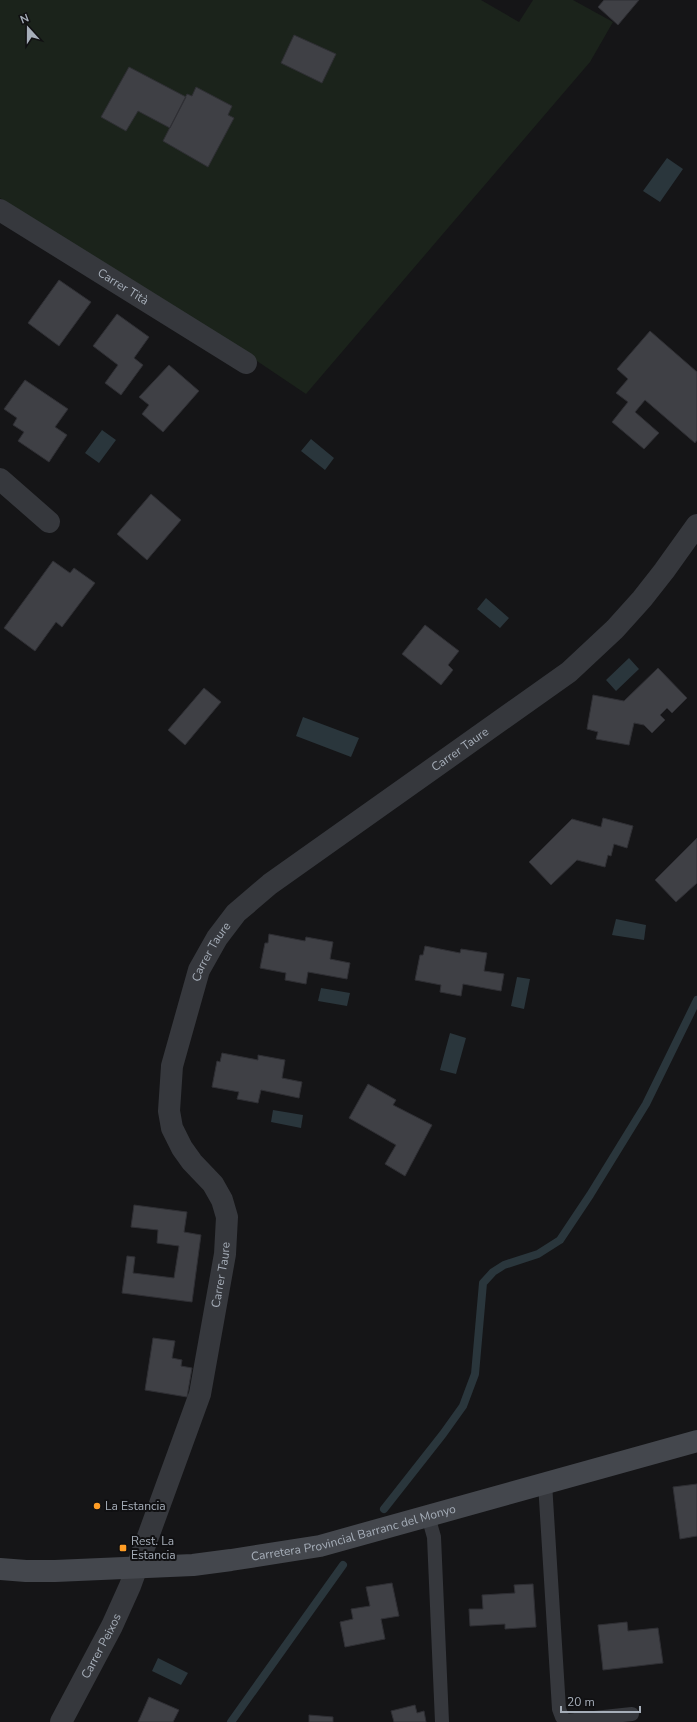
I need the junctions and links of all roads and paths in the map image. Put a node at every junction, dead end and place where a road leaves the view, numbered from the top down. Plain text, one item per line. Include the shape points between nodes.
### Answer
1 (0, 210) edge
2 (246, 364) dead end
3 (0, 479) edge
4 (49, 522) dead end
5 (697, 525) edge
6 (697, 1440) edge
7 (545, 1483) junction
8 (428, 1516) junction
9 (138, 1567) junction
10 (0, 1569) edge
11 (632, 1714) dead end
12 (61, 1722) edge
13 (442, 1722) edge

1 - 2 street, Carrer Tità
3 - 4 street
5 - 9 street, Carrer Taure via 642,599 615,629 569,672 270,884 236,913 217,938 199,970 172,1066 169,1111 172,1128 182,1148 213,1184 222,1200 227,1217 227,1233 200,1394
6 - 7 street, Carretera Provincial Barranc del Monyo
7 - 8 street, Carretera Provincial Barranc del Monyo
7 - 11 lane via 562,1717 566,1721
8 - 9 street, Carretera Provincial Barranc del Monyo via 320,1546 193,1565
8 - 13 lane via 434,1538
9 - 10 street, Carretera Provincial Barranc del Monyo via 55,1571
9 - 12 street, Carrer Peixos via 112,1626

